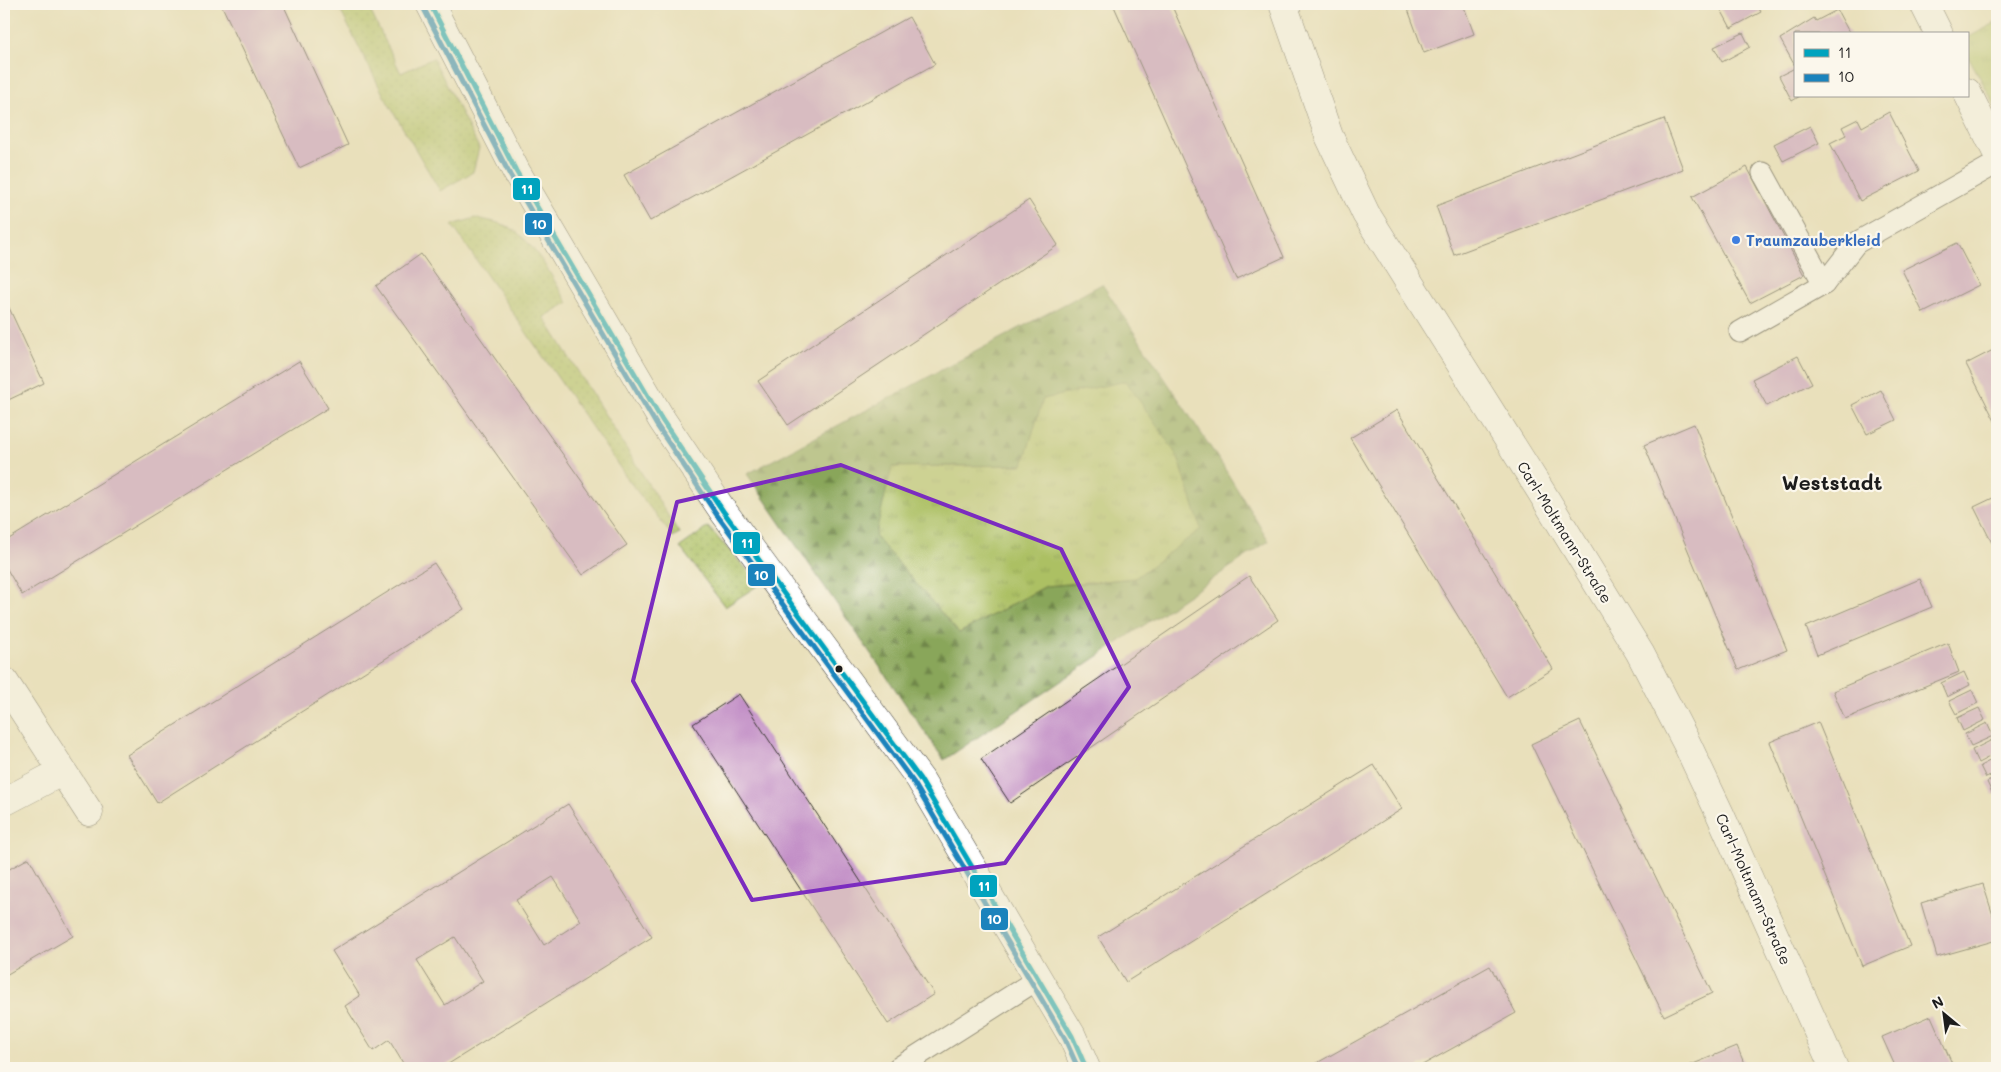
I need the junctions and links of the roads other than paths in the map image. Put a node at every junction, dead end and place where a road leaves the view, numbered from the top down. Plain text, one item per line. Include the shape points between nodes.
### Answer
1 (430, 4) edge
2 (1283, 4) edge
3 (1924, 4) edge
4 (1938, 32) edge
5 (1968, 94) edge
6 (1997, 153) edge
7 (1997, 163) edge
8 (1764, 173) dead end
9 (1824, 284) junction
10 (1740, 332) dead end
11 (4, 681) edge
12 (61, 772) junction
13 (4, 802) edge
14 (89, 812) dead end
15 (1038, 979) junction
16 (898, 1068) edge
17 (1086, 1068) edge
18 (1834, 1068) edge

1 - 15 street via 516,171 662,420 723,511 920,778
2 - 18 street, Carl-Moltmann-Straße via 1328,136 1366,214 1640,653 1720,814
3 - 4 street
5 - 6 street
7 - 9 lane via 1856,243
8 - 9 lane
9 - 10 lane
11 - 12 street
12 - 13 street
12 - 14 street
15 - 16 lane
15 - 17 street via 1072,1036

